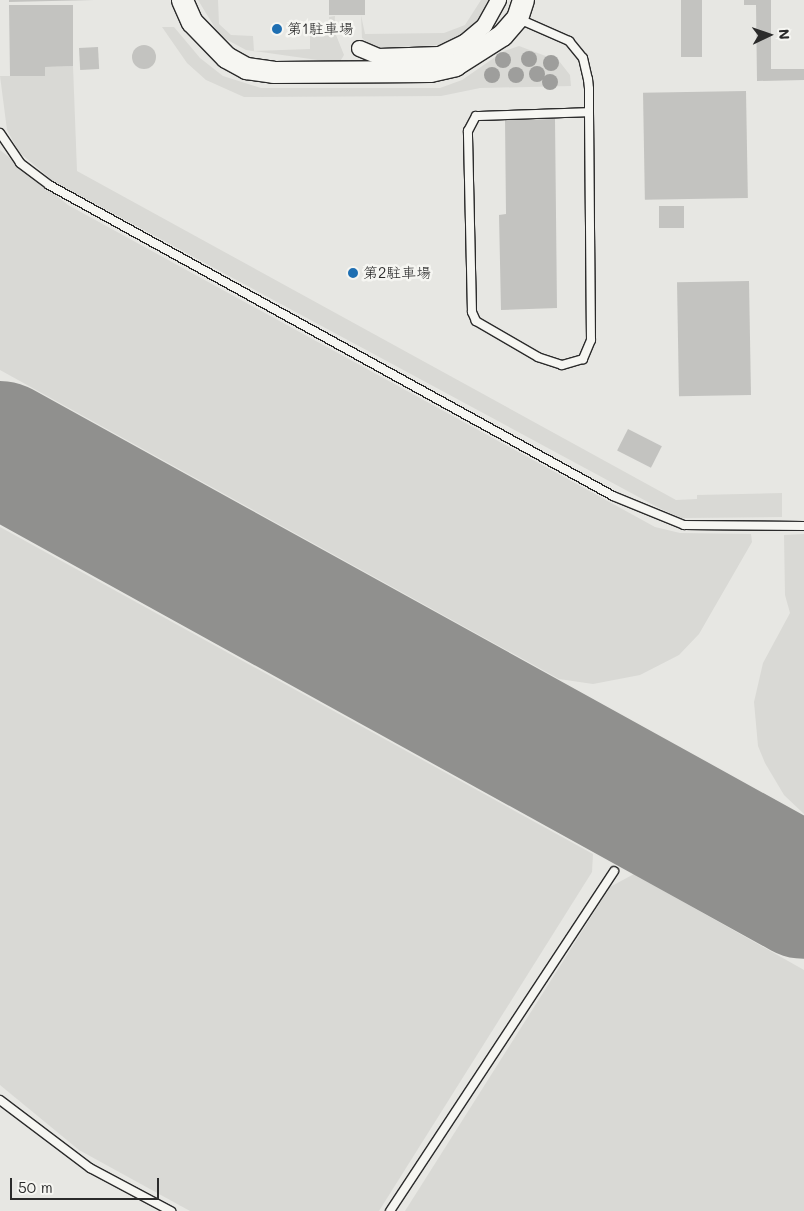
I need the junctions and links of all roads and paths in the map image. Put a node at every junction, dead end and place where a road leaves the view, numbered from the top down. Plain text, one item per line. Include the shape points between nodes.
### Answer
1 (182, 0) edge
2 (498, 0) edge
3 (520, 9) edge
4 (359, 48) dead end
5 (589, 112) junction
6 (0, 133) edge
7 (804, 526) edge
8 (614, 871) dead end
9 (0, 1100) edge
10 (172, 1211) edge
11 (390, 1211) edge

1 - 3 street via 192,22 226,57 246,68 273,72 430,71 479,53
2 - 4 street via 484,25 451,50 378,56
3 - 5 lane via 577,49 587,74
5 - 5 lane via 591,340 583,358 562,365 538,357 476,320 472,312 468,131 476,116
6 - 7 lane via 20,163 50,185 613,496 684,525
8 - 11 lane
9 - 10 lane via 90,1168

